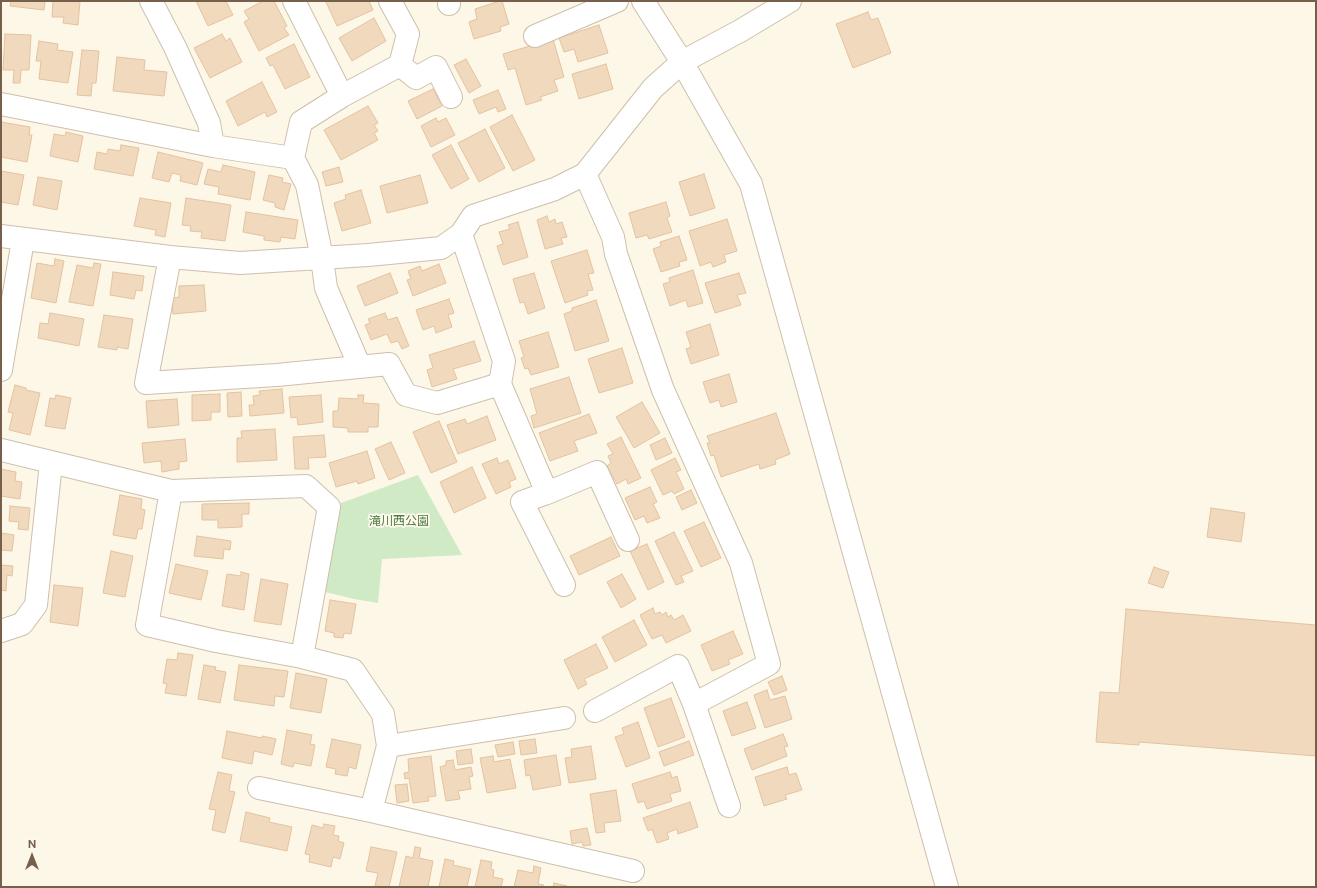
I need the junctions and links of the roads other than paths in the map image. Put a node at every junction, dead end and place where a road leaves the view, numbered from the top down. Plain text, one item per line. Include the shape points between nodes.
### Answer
1 (151, 1) edge
2 (294, 1) edge
3 (390, 1) edge
4 (617, 1) edge
5 (643, 1) edge
6 (790, 1) edge
7 (535, 36) dead end
8 (682, 62) junction
9 (400, 65) junction
10 (342, 96) junction
11 (451, 98) dead end
12 (1, 104) edge
13 (213, 146) junction
14 (293, 158) junction
15 (586, 174) junction
16 (461, 234) junction
17 (1, 236) edge
18 (24, 240) junction
19 (170, 257) junction
20 (322, 258) junction
21 (360, 367) junction
22 (1, 370) edge
23 (500, 384) junction
24 (1, 450) edge
25 (51, 463) junction
26 (171, 491) junction
27 (547, 493) junction
28 (628, 540) dead end
29 (564, 586) dead end
30 (1, 631) edge
31 (302, 657) junction
32 (694, 704) junction
33 (595, 711) dead end
34 (564, 718) dead end
35 (388, 746) junction
36 (259, 788) dead end
37 (729, 806) dead end
38 (371, 811) junction
39 (633, 871) dead end
40 (947, 887) edge

1 - 13 street via 209,123
2 - 10 street
3 - 9 street via 408,34
4 - 7 street
5 - 8 street
6 - 8 street
8 - 15 street via 653,88
8 - 40 street via 750,184
9 - 10 street
9 - 11 street via 416,78 436,68
10 - 14 street via 302,122
12 - 13 street
13 - 14 street
14 - 20 street via 307,185
15 - 16 street via 555,189 473,216
15 - 32 street via 613,237 616,254 663,390 741,563 769,664
16 - 20 street via 441,248
16 - 23 street via 504,361
17 - 18 street
18 - 19 street
18 - 22 street
19 - 20 street via 240,263
19 - 21 street via 146,383
20 - 21 street via 326,288
21 - 23 street via 389,364 406,395 438,403
23 - 27 street
24 - 25 street
25 - 26 street
25 - 30 street via 36,605 22,624
26 - 31 street via 147,625
26 - 31 street via 306,486 329,507
27 - 28 street via 597,472
27 - 29 street via 522,502
31 - 35 street via 353,670 383,714
32 - 33 street via 678,666
32 - 37 street
34 - 35 street
35 - 38 street
36 - 38 street
38 - 39 street

